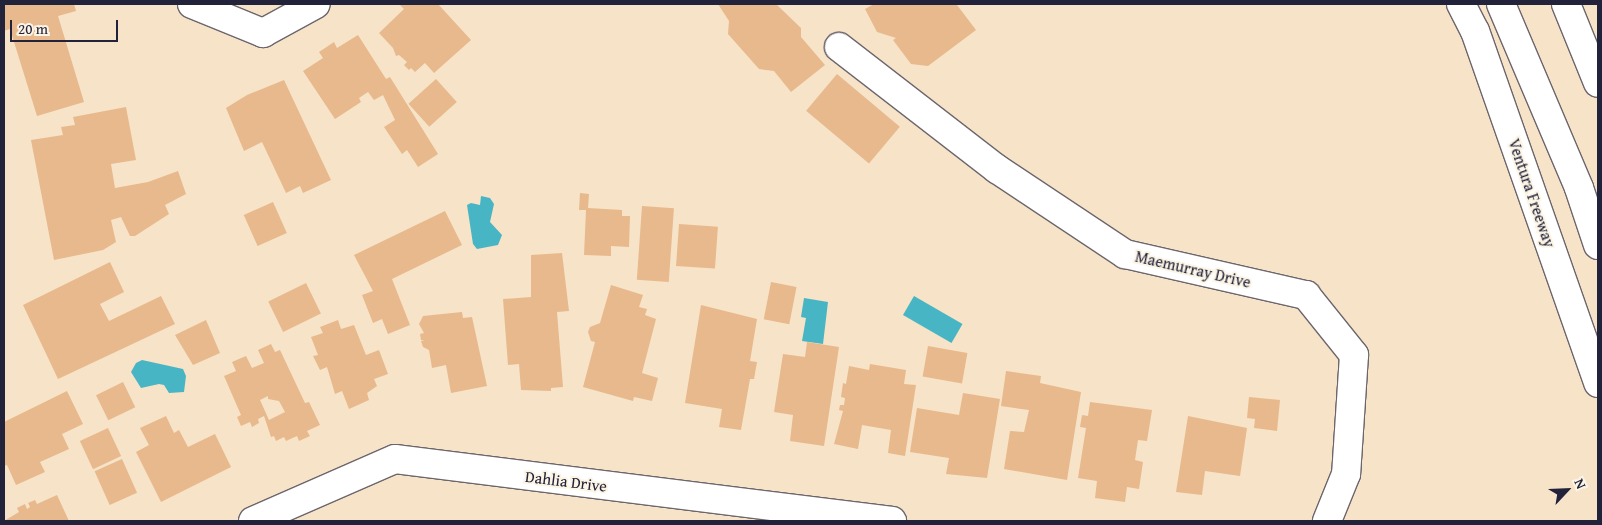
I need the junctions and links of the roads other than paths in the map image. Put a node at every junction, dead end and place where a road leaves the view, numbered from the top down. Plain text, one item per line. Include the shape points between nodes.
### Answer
1 (192, 4) edge
2 (316, 4) edge
3 (1461, 4) edge
4 (1501, 4) edge
5 (1566, 4) edge
6 (839, 47) dead end
7 (1598, 83) edge
8 (1598, 245) edge
9 (1598, 383) edge
10 (253, 521) edge
11 (892, 521) edge
12 (1327, 521) edge

1 - 2 main road via 263,33
3 - 9 main road, Ventura Freeway via 1475,31
4 - 8 main road via 1579,188
5 - 7 main road
6 - 12 main road, Maemurray Drive via 997,168 1124,254 1306,295 1354,355 1346,474
10 - 11 main road, Dahlia Drive via 395,459

